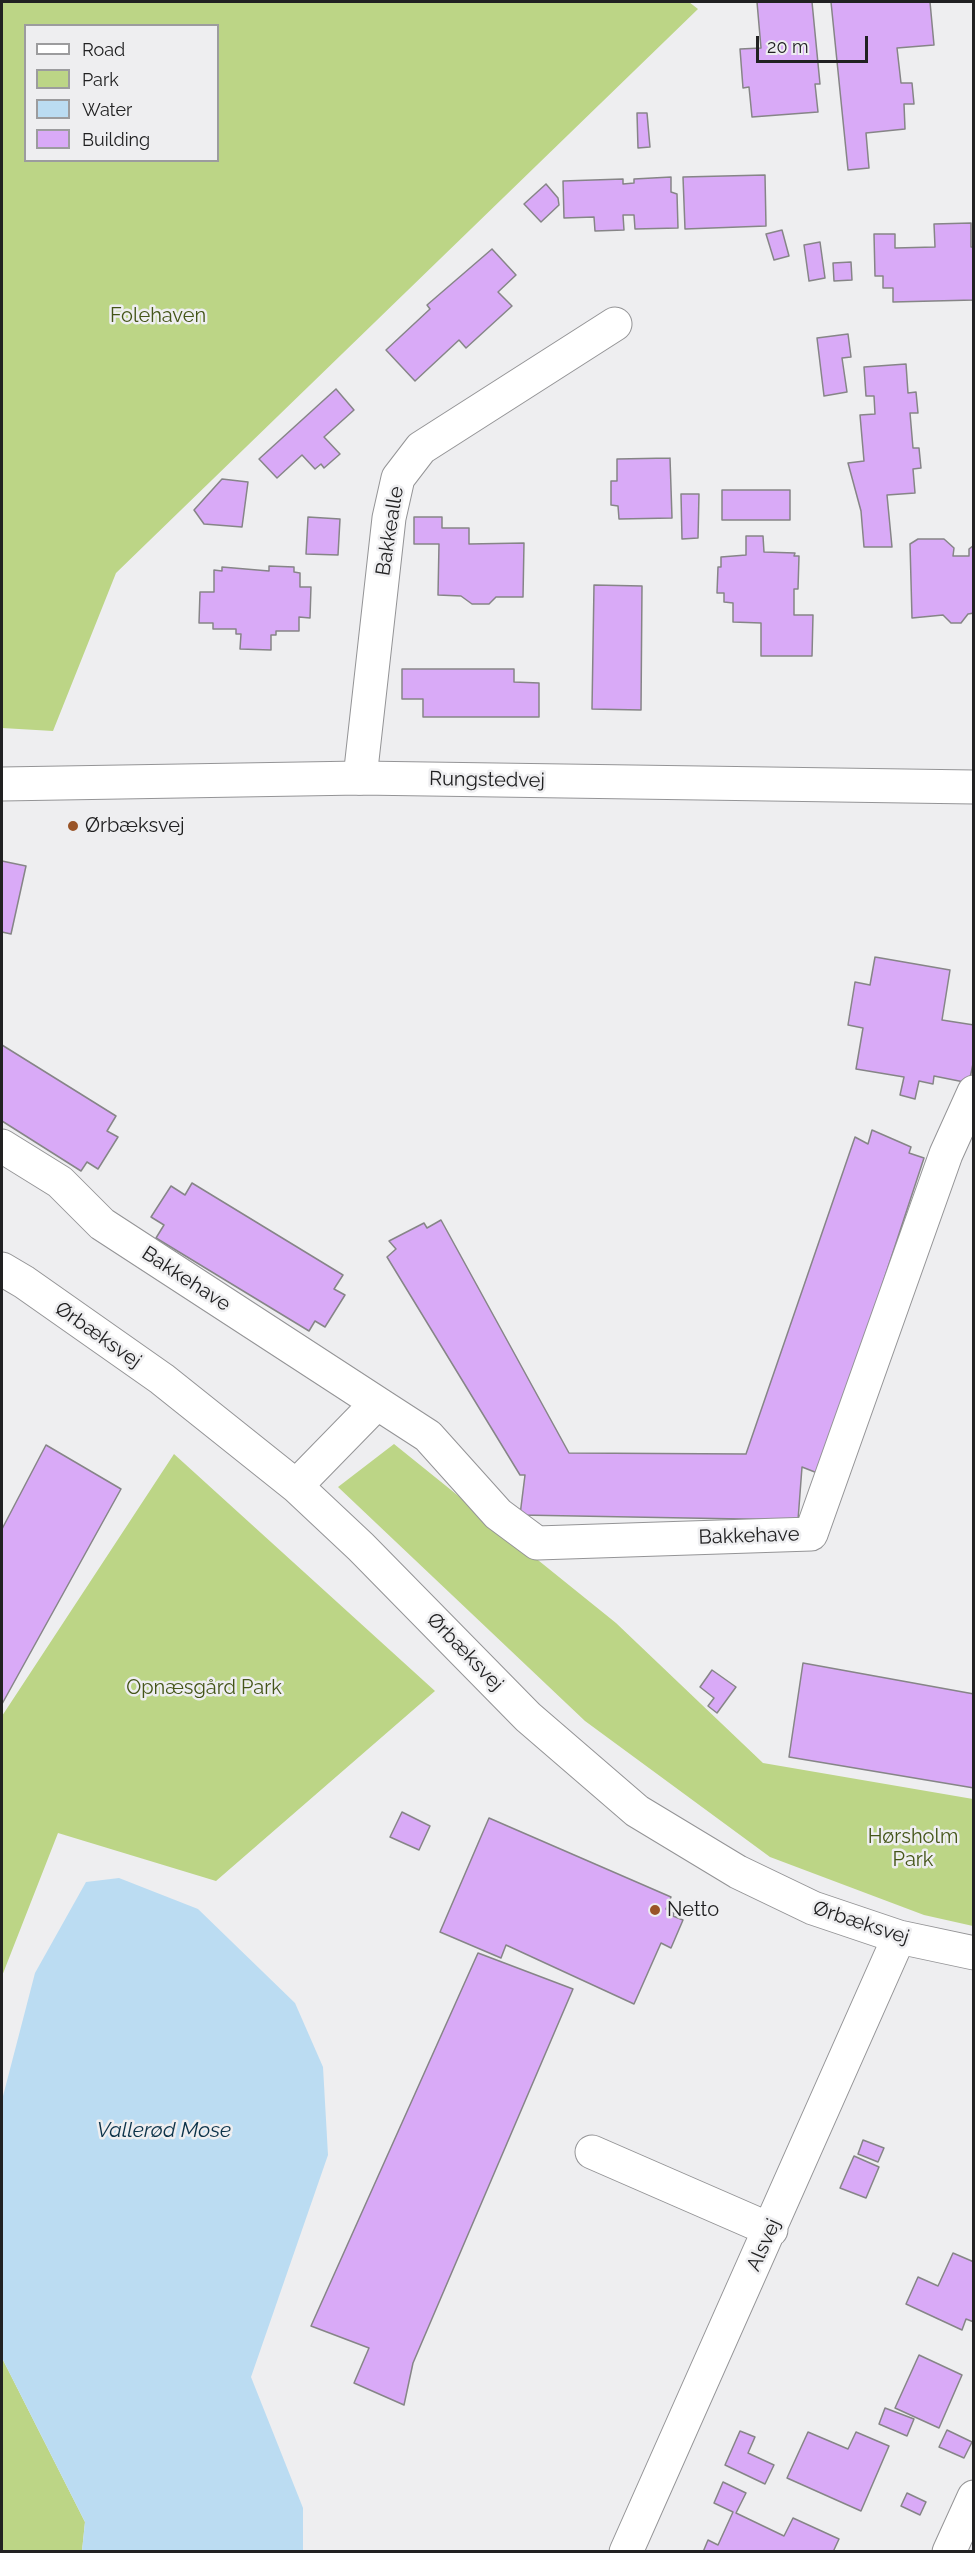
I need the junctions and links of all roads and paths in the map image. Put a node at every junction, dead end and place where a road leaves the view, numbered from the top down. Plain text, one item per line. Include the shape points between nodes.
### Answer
1 (615, 324) dead end
2 (360, 778) junction
3 (2, 784) edge
4 (974, 787) edge
5 (974, 1092) edge
6 (2, 1146) edge
7 (2, 1269) edge
8 (377, 1403) junction
9 (296, 1486) junction
10 (899, 1937) junction
11 (974, 1953) edge
12 (592, 2152) dead end
13 (771, 2230) junction
14 (974, 2497) edge
15 (626, 2552) edge
16 (949, 2552) edge

1 - 2 street, Bakkealle via 421,448 398,478 389,518
2 - 3 street, Rungstedvej
2 - 4 street, Rungstedvej
5 - 8 street, Bakkehave via 946,1154 811,1534 537,1543 498,1514 428,1436
6 - 8 street, Bakkehave via 60,1182 102,1224
7 - 9 street, Ørbæksvej via 162,1379
8 - 9 street
9 - 10 street, Ørbæksvej via 528,1717 637,1811 738,1872 792,1898
10 - 11 street, Ørbæksvej
10 - 13 street, Alsvej
12 - 13 street
13 - 15 street, Alsvej
14 - 16 street

